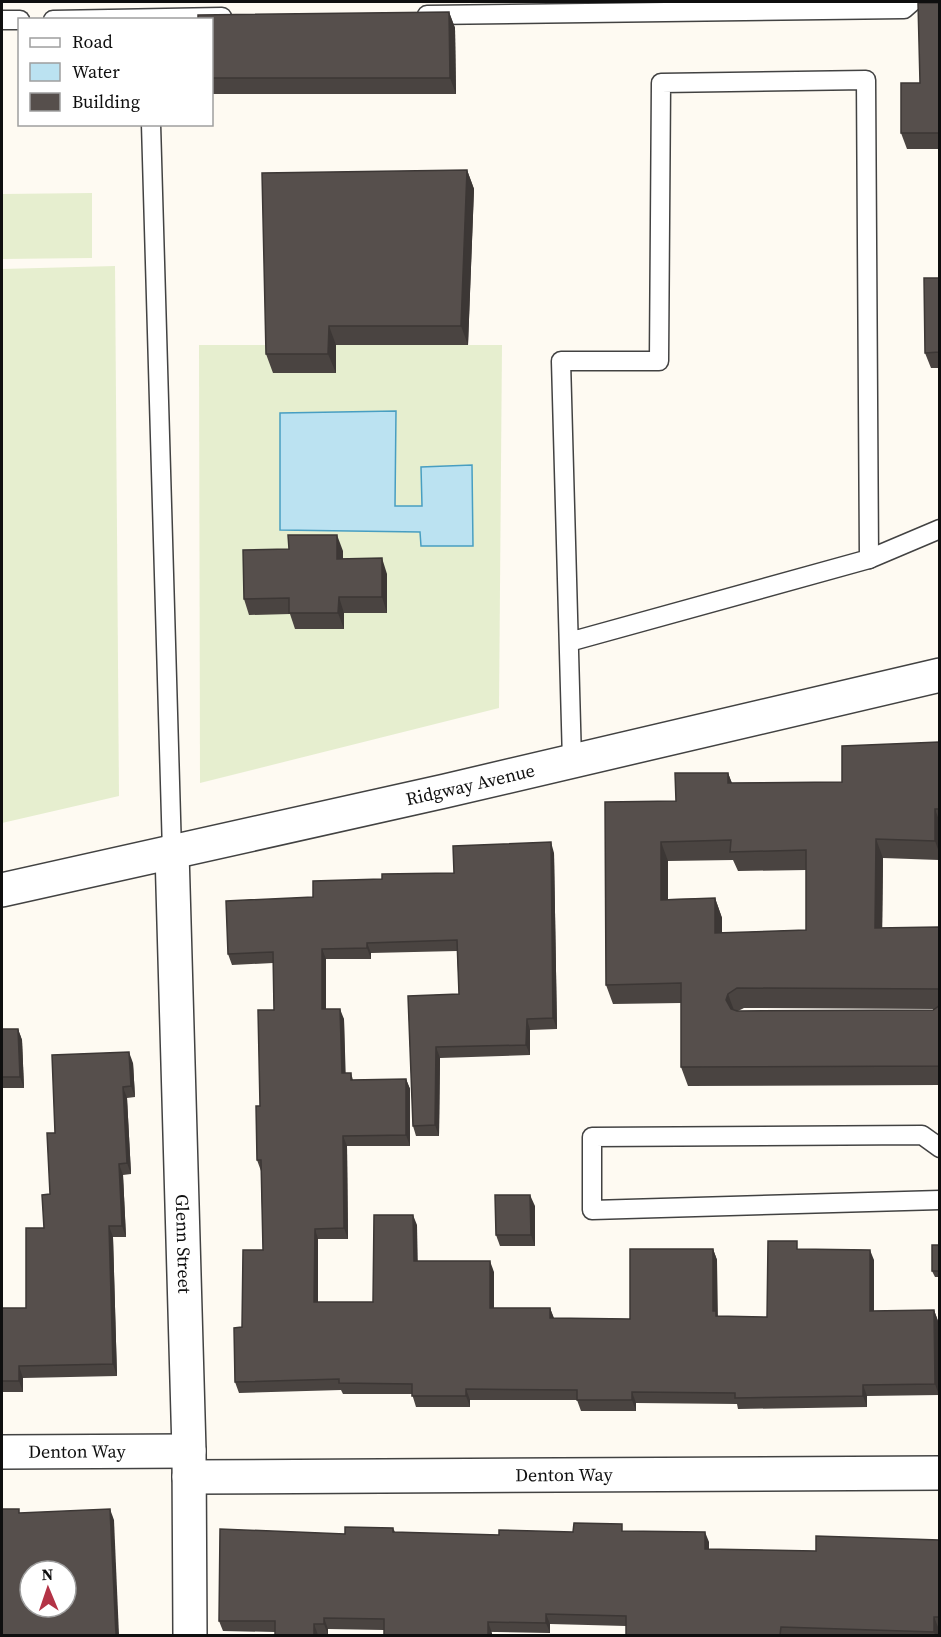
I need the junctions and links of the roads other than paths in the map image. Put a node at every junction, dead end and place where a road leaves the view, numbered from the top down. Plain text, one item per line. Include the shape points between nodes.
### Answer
1 (912, 2) edge
2 (414, 15) edge
3 (238, 17) edge
4 (192, 18) edge
5 (2, 20) edge
6 (18, 20) edge
7 (151, 126) edge
8 (939, 529) edge
9 (869, 559) junction
10 (569, 642) junction
11 (939, 675) edge
12 (572, 761) junction
13 (172, 852) junction
14 (2, 890) edge
15 (939, 1148) edge
16 (939, 1200) edge
17 (2, 1452) edge
18 (189, 1464) junction
19 (939, 1473) edge
20 (190, 1635) edge

1 - 2 lane via 904,9
3 - 4 lane
5 - 6 lane
7 - 13 lane
8 - 9 lane
9 - 10 lane
9 - 10 lane via 866,80 661,83 659,361 561,361
10 - 12 lane
11 - 12 street, Ridgway Avenue
12 - 13 street, Ridgway Avenue
13 - 14 street, Ridgway Avenue
13 - 18 street, Glenn Street
15 - 16 lane via 922,1135 592,1137 592,1210
17 - 18 street, Denton Way
18 - 19 street, Denton Way
18 - 20 street, Glenn Street

